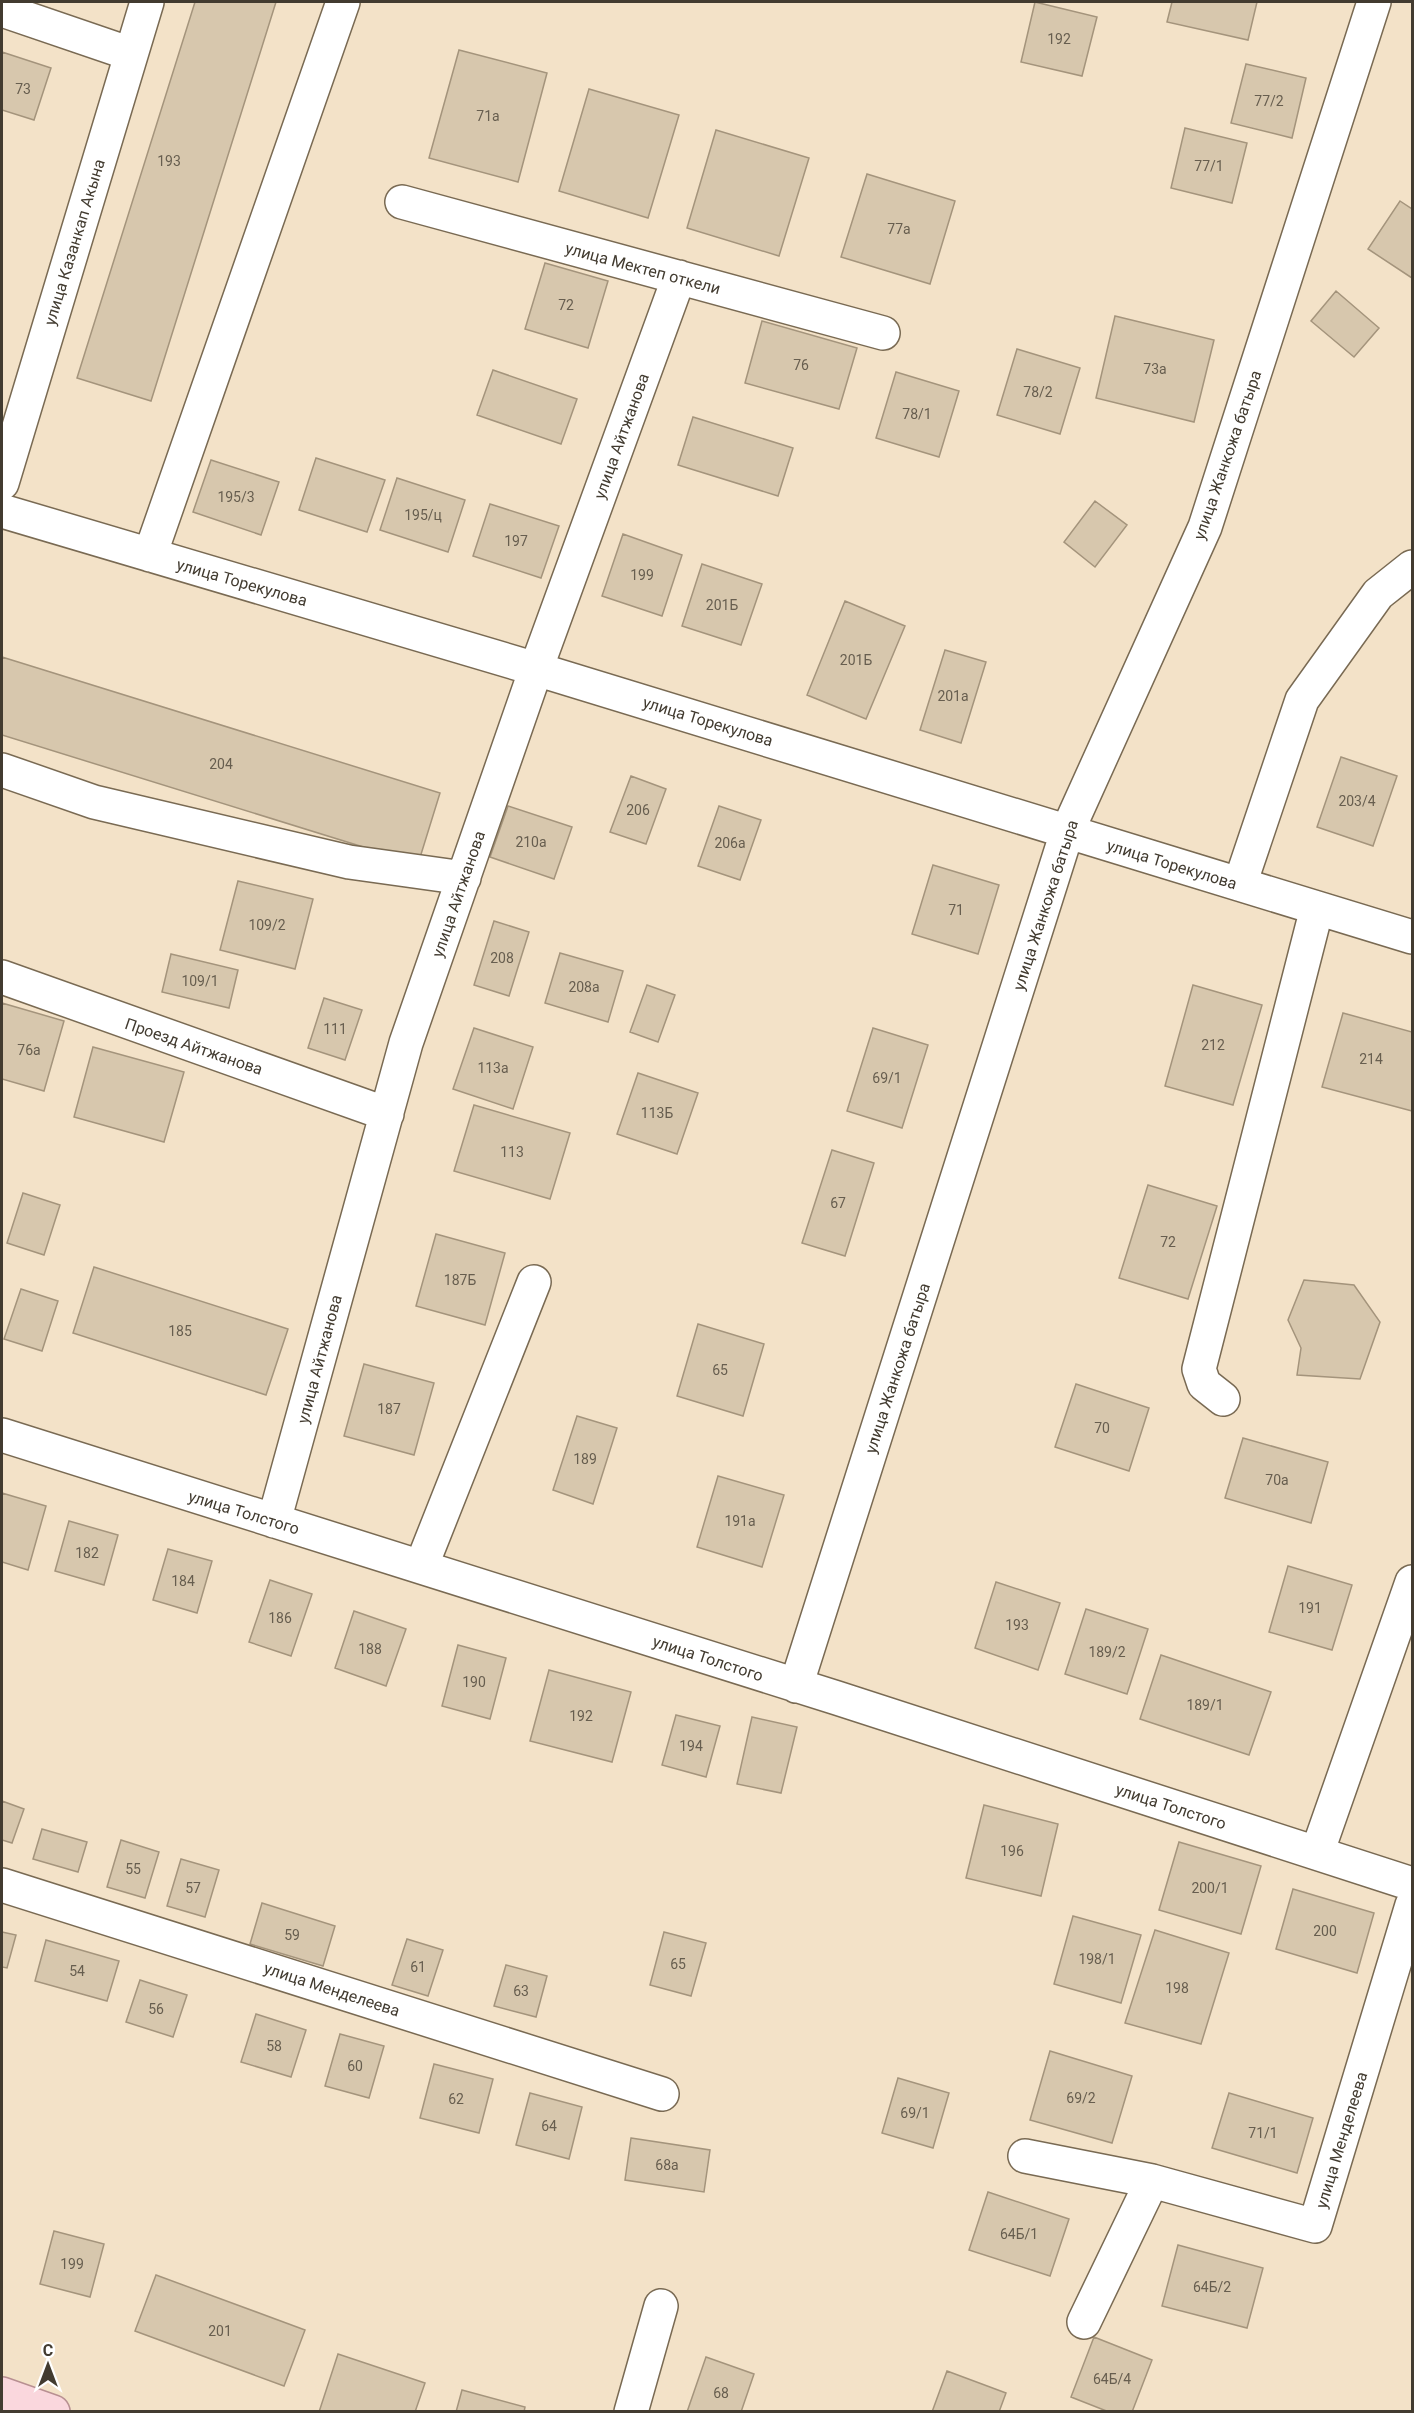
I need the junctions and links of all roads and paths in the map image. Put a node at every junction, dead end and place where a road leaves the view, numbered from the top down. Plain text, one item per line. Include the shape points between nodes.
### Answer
1 (147, 2) edge
2 (343, 2) edge
3 (1374, 2) edge
4 (2, 10) edge
5 (131, 54) junction
6 (402, 202) dead end
7 (679, 278) junction
8 (883, 333) dead end
9 (2, 483) edge
10 (2, 511) edge
11 (150, 555) junction
12 (1413, 567) edge
13 (536, 669) junction
14 (2, 770) edge
15 (1067, 832) junction
16 (464, 878) junction
17 (1240, 884) junction
18 (1317, 908) junction
19 (1413, 937) edge
20 (2, 977) edge
21 (387, 1114) junction
22 (534, 1282) dead end
23 (1223, 1399) dead end
24 (2, 1436) edge
25 (274, 1521) junction
26 (421, 1567) junction
27 (1413, 1582) edge
28 (796, 1686) junction
29 (1317, 1853) junction
30 (1413, 1884) edge
31 (2, 1885) edge
32 (1413, 1905) edge
33 (662, 2094) dead end
34 (1024, 2156) dead end
35 (1152, 2181) junction
36 (661, 2306) dead end
37 (1084, 2322) dead end
38 (2, 2394) edge
39 (53, 2412) edge
40 (631, 2412) edge

1 - 5 street, улица Казанкап Акына
2 - 11 street
3 - 15 street, улица Жанкожа батыра via 1205,527
4 - 5 street
5 - 9 street, улица Казанкап Акына
6 - 7 street, улица Мектеп откели
7 - 8 street, улица Мектеп откели
7 - 13 street, улица Айтжанова
10 - 11 street, улица Торекулова
11 - 13 street, улица Торекулова
12 - 17 street via 1378,594 1302,700
13 - 15 street, улица Торекулова
13 - 16 street, улица Айтжанова
14 - 16 street via 94,802 349,862
15 - 17 street, улица Торекулова
15 - 28 street, улица Жанкожа батыра
16 - 21 street, улица Айтжанова via 406,1043
17 - 18 street, улица Торекулова
18 - 19 street, улица Торекулова
18 - 23 street via 1199,1369 1204,1384
20 - 21 street, Проезд Айтжанова
21 - 25 street, улица Айтжанова
22 - 26 street
24 - 25 street, улица Толстого
25 - 26 street, улица Толстого
26 - 28 street, улица Толстого
27 - 29 street
28 - 29 street, улица Толстого
29 - 30 street, улица Толстого
31 - 33 street, улица Менделеева
32 - 35 street, улица Менделеева via 1315,2226
34 - 35 street, улица Менделеева
35 - 37 street
36 - 40 street
38 - 39 main road

